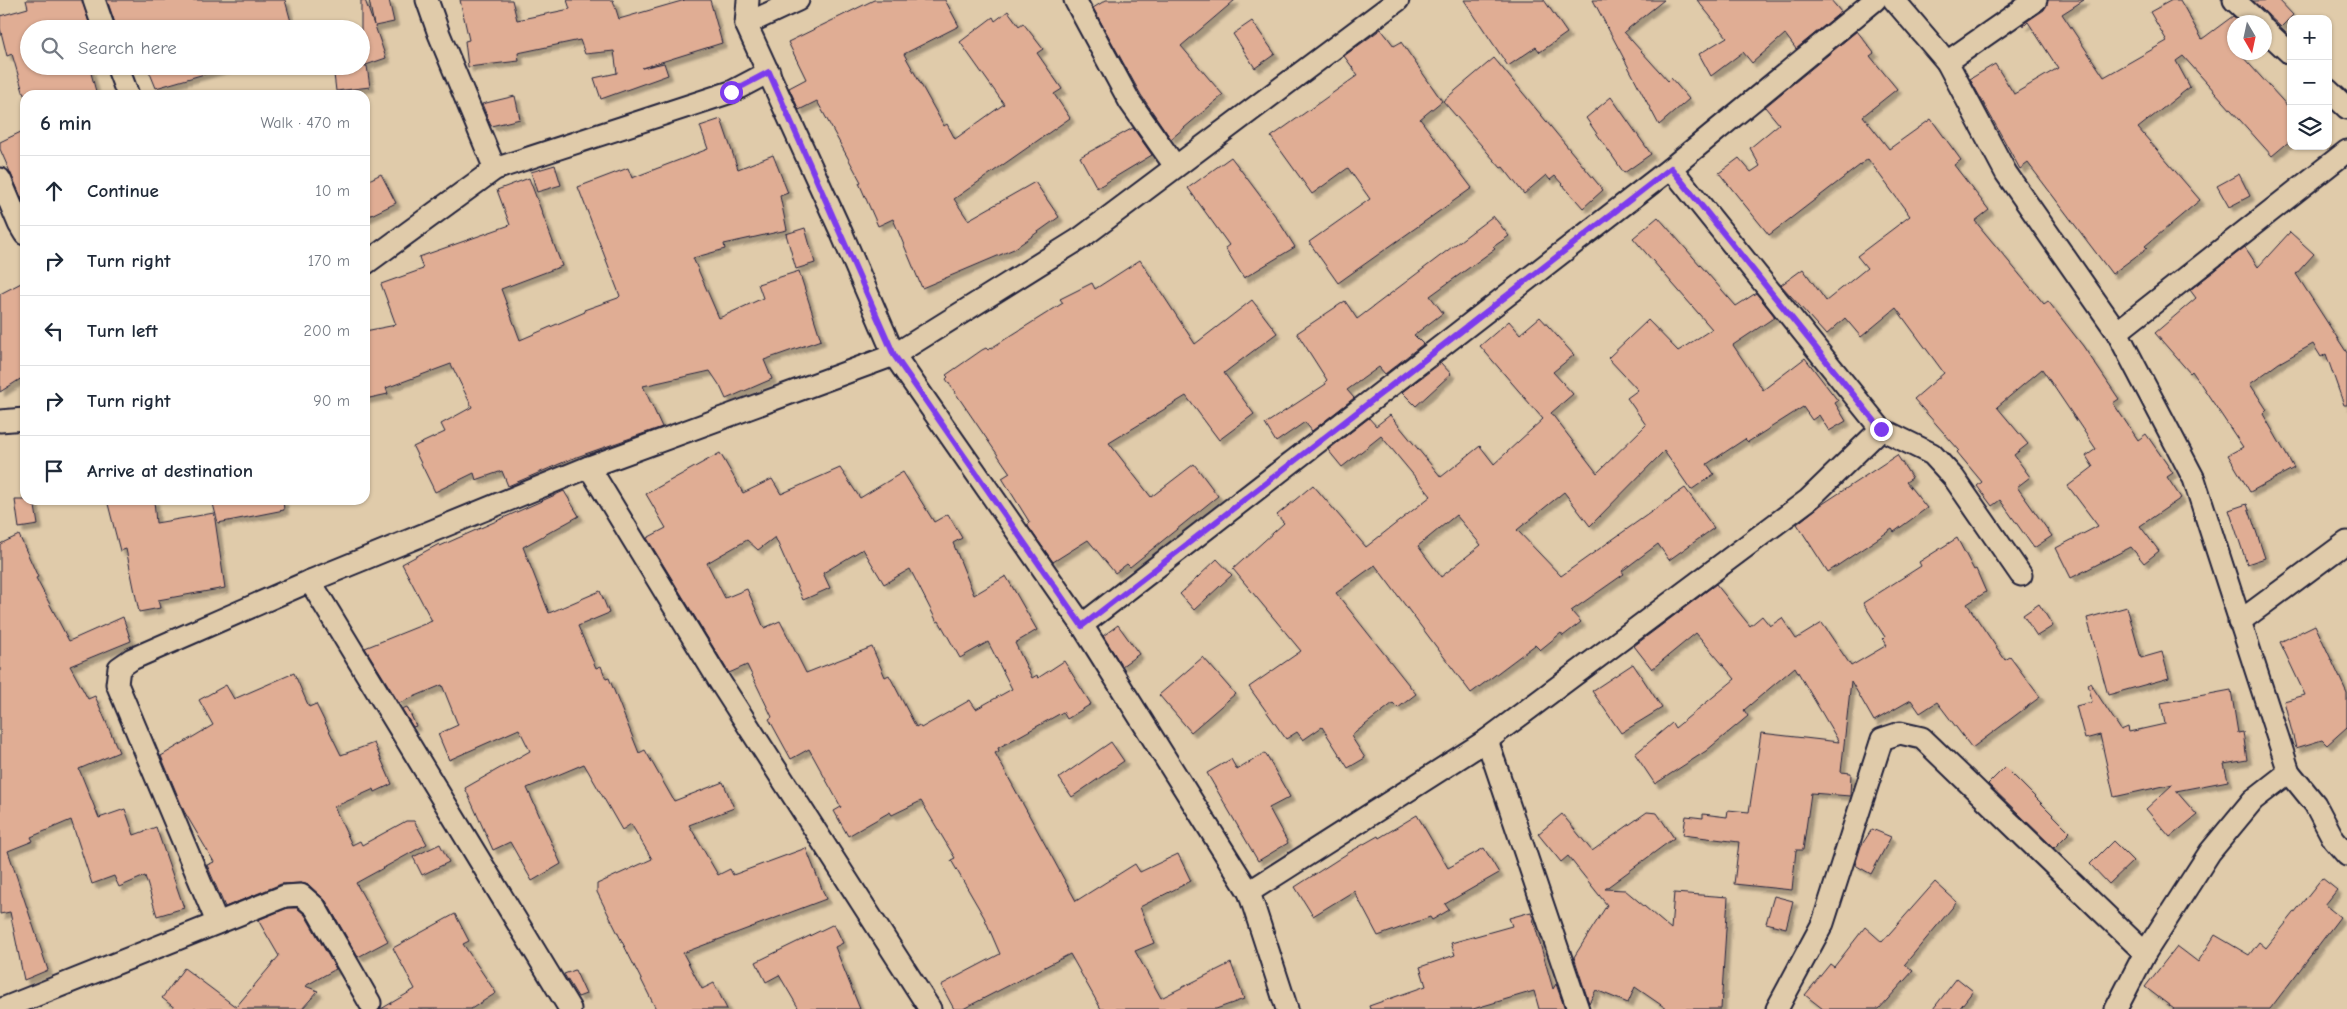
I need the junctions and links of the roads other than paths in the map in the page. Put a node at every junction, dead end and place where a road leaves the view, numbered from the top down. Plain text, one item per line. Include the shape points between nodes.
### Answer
1 (94, 0) edge
2 (427, 0) edge
3 (748, 0) edge
4 (798, 0) edge
5 (1075, 0) edge
6 (1398, 0) edge
7 (1876, 0) edge
8 (1894, 0) edge
9 (2036, 0) edge
10 (2234, 0) edge
11 (2250, 15) edge
12 (101, 20) edge
13 (746, 24) junction
14 (2272, 36) edge
15 (2287, 50) edge
16 (1946, 62) junction
17 (769, 72) junction
18 (120, 75) edge
19 (126, 90) edge
20 (2332, 94) edge
21 (2347, 108) edge
22 (2347, 151) edge
23 (1175, 166) junction
24 (1671, 168) junction
25 (495, 169) junction
26 (0, 179) edge
27 (20, 226) edge
28 (370, 260) edge
29 (2117, 332) junction
30 (894, 355) junction
31 (20, 419) edge
32 (0, 421) edge
33 (1881, 429) junction
34 (589, 467) junction
35 (2343, 549) edge
36 (2021, 575) dead end
37 (310, 581) junction
38 (2239, 622) junction
39 (1082, 626) junction
40 (1487, 740) junction
41 (2289, 772) junction
42 (2347, 854) edge
43 (1249, 892) junction
44 (217, 922) junction
45 (2145, 953) junction
46 (370, 1003) dead end
47 (2, 1009) edge
48 (570, 1009) edge
49 (930, 1009) edge
50 (1287, 1009) edge
51 (1578, 1009) edge
52 (1777, 1009) edge
53 (2116, 1009) edge

1 - 12 street
2 - 25 street
3 - 13 street
4 - 13 street
5 - 23 street via 1130,102
6 - 23 street
7 - 24 street
8 - 16 street
9 - 16 street
10 - 11 street
13 - 17 street
14 - 15 street
16 - 29 street via 2006,173
17 - 25 street via 731,92
17 - 30 street
18 - 19 street
20 - 21 street
22 - 29 street
23 - 30 street via 1081,238
24 - 33 street
24 - 39 street
25 - 28 street
26 - 27 street
29 - 38 street via 2194,479
30 - 34 street
30 - 39 street
31 - 32 street
33 - 36 street via 1932,454 1954,478
33 - 40 street via 1808,500
34 - 37 street
34 - 49 street via 720,682
35 - 38 street
37 - 44 street via 132,659 119,668 117,684
37 - 48 street
38 - 41 street
39 - 43 street
40 - 43 street
40 - 51 street
41 - 42 street via 2314,804 2334,840
41 - 45 street via 2253,800 2210,852
43 - 50 street
44 - 46 street via 285,896 301,895 315,907
44 - 47 street
45 - 52 street via 1922,738 1900,733 1882,739 1823,924
45 - 53 street

